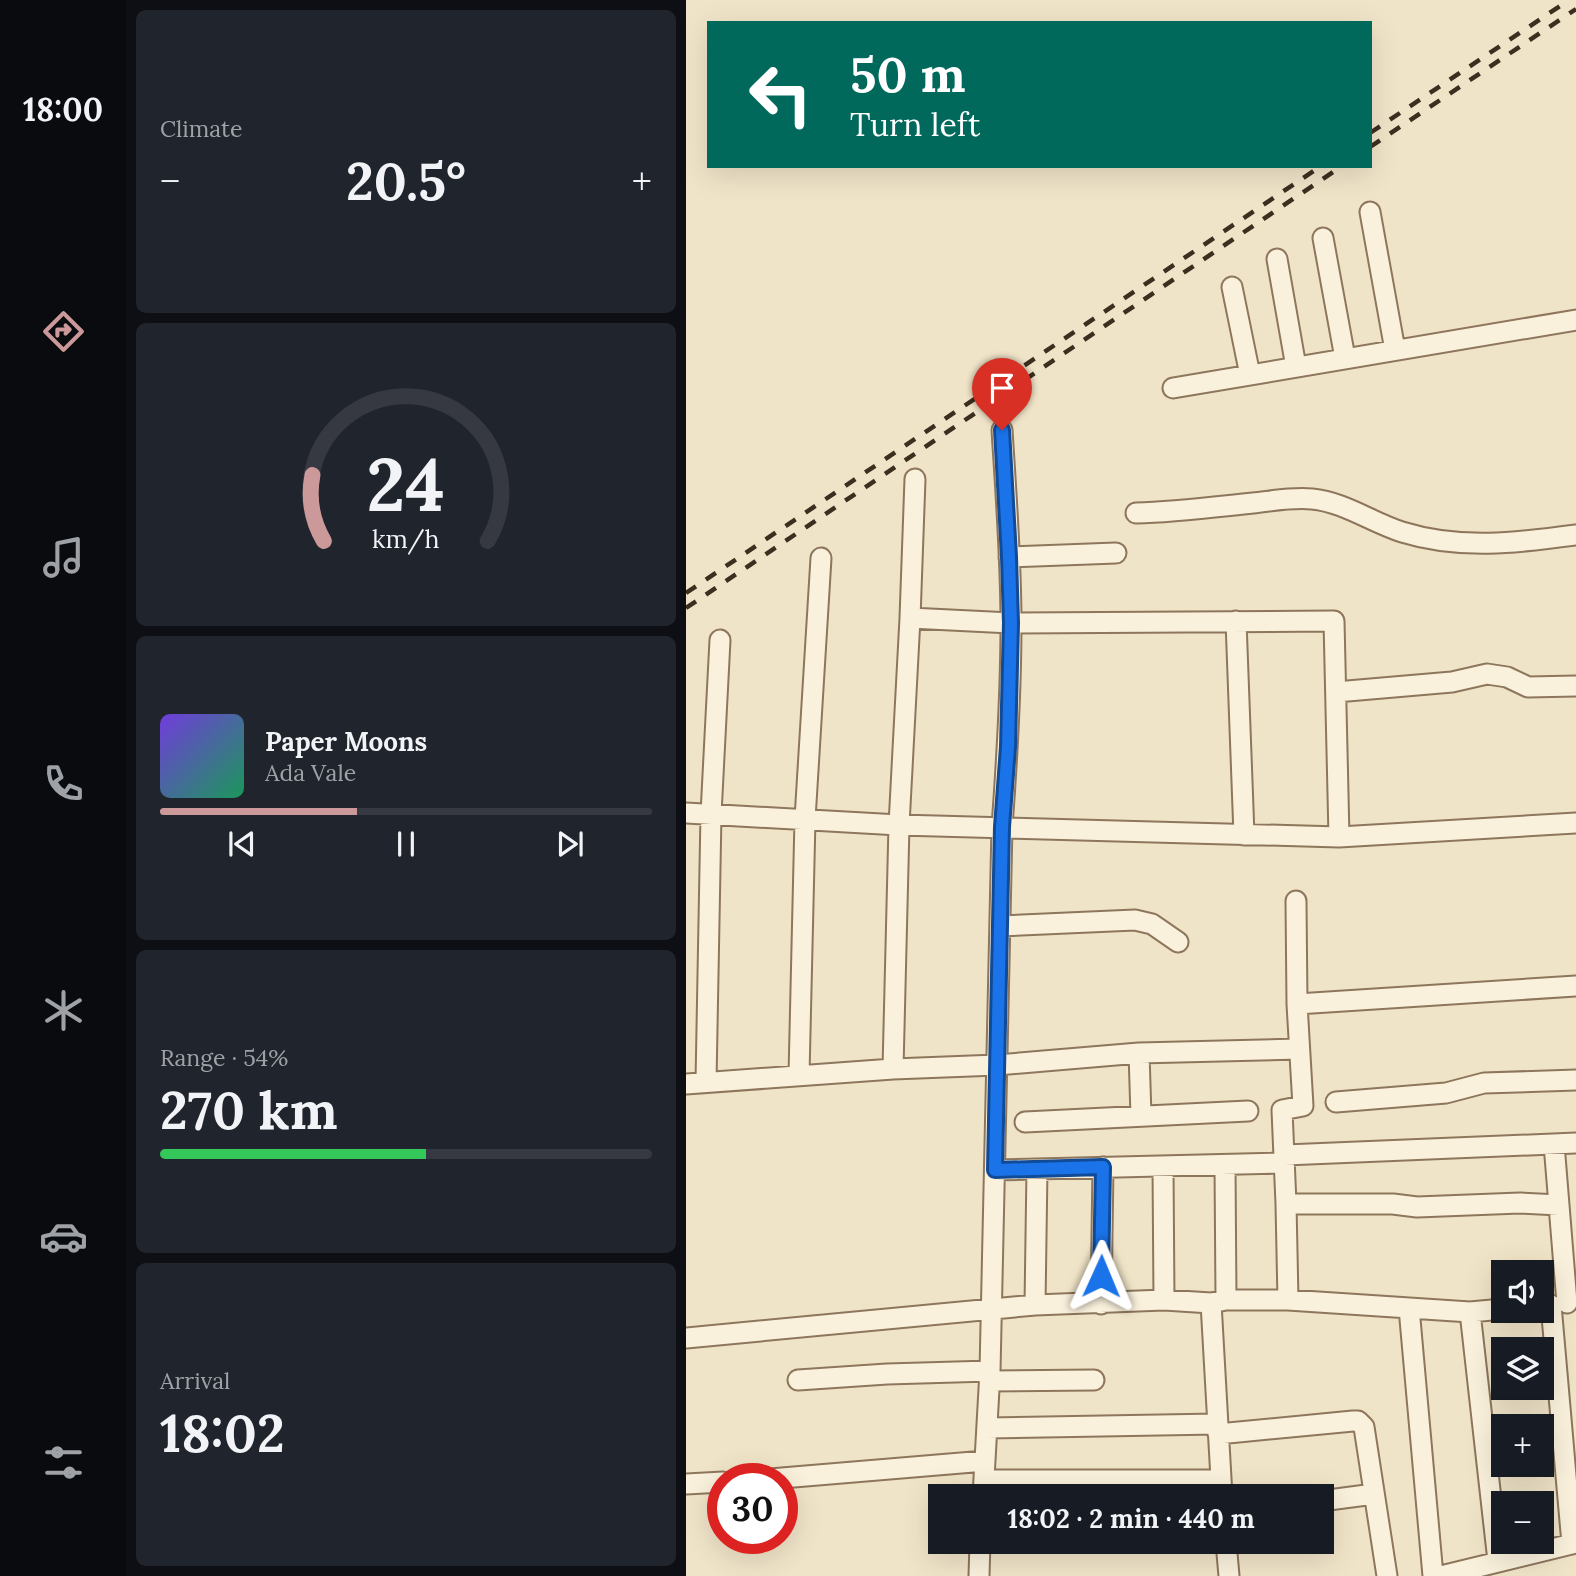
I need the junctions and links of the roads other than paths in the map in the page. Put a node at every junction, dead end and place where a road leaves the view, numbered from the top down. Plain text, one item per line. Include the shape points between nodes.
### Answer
1 (1370, 212) dead end
2 (1323, 238) dead end
3 (1277, 259) dead end
4 (1232, 287) dead end
5 (1576, 320) edge
6 (1395, 350) junction
7 (1345, 358) junction
8 (1297, 367) junction
9 (1250, 375) junction
10 (1173, 388) dead end
11 (1002, 430) dead end
12 (915, 479) dead end
13 (1136, 513) dead end
14 (1576, 535) edge
15 (1116, 553) dead end
16 (1009, 557) junction
17 (821, 558) dead end
18 (910, 618) junction
19 (1236, 621) junction
20 (1011, 623) junction
21 (720, 640) dead end
22 (1576, 686) edge
23 (1336, 692) junction
24 (686, 813) edge
25 (711, 814) junction
26 (805, 819) junction
27 (1576, 823) edge
28 (900, 825) junction
29 (1002, 827) junction
30 (1244, 835) junction
31 (1339, 837) junction
32 (1296, 901) dead end
33 (1000, 926) junction
34 (1178, 942) dead end
35 (1576, 986) edge
36 (1297, 1004) junction
37 (1299, 1049) junction
38 (1139, 1054) junction
39 (997, 1065) junction
40 (893, 1069) junction
41 (799, 1075) junction
42 (1576, 1080) edge
43 (706, 1082) junction
44 (686, 1084) edge
45 (1336, 1102) dead end
46 (1248, 1111) dead end
47 (1141, 1116) junction
48 (1025, 1122) dead end
49 (1576, 1143) edge
50 (1554, 1144) junction
51 (1285, 1159) junction
52 (1225, 1165) junction
53 (1163, 1166) junction
54 (1103, 1167) junction
55 (1037, 1169) junction
56 (995, 1170) junction
57 (1286, 1203) junction
58 (1559, 1205) junction
59 (1164, 1300) junction
60 (1288, 1300) junction
61 (1218, 1302) junction
62 (1101, 1304) junction
63 (1559, 1304) edge
64 (1035, 1305) junction
65 (992, 1308) junction
66 (1409, 1308) junction
67 (1491, 1310) edge
68 (1470, 1312) junction
69 (686, 1338) edge
70 (990, 1376) junction
71 (798, 1380) dead end
72 (1094, 1380) dead end
73 (987, 1429) junction
74 (1217, 1429) junction
75 (798, 1479) edge
76 (984, 1479) edge
77 (707, 1483) edge
78 (686, 1484) edge
79 (1116, 1484) edge
80 (1221, 1484) edge
81 (1374, 1494) junction
82 (1334, 1500) edge
83 (1574, 1544) edge
84 (980, 1554) edge
85 (1227, 1554) edge
86 (1498, 1561) junction
87 (979, 1576) edge
88 (1229, 1576) edge
89 (1387, 1576) edge
90 (1433, 1576) edge
91 (1441, 1576) edge

1 - 6 street
2 - 7 street
3 - 8 street
4 - 9 street
5 - 6 street
6 - 7 street
7 - 8 street
8 - 9 street
9 - 10 street
11 - 16 street
12 - 18 street
13 - 14 street via 1310,499 1400,531 1460,543 1514,543
15 - 16 street
16 - 20 street
17 - 26 street
18 - 20 street
18 - 28 street
19 - 20 street
19 - 23 street via 1334,621
19 - 30 street
20 - 29 street
21 - 25 street
22 - 23 street via 1528,687 1487,674 1452,682
23 - 31 street
24 - 25 street
25 - 26 street
25 - 43 street
26 - 28 street
26 - 41 street
27 - 31 street
28 - 29 street
28 - 40 street
29 - 30 street
29 - 33 street
30 - 31 street
32 - 36 street
33 - 34 street via 1143,920
33 - 39 street
35 - 36 street
36 - 37 street
37 - 38 street
37 - 51 street via 1303,1106 1282,1110
38 - 39 street
38 - 47 street
39 - 40 street
39 - 56 street
40 - 41 street
41 - 43 street
42 - 45 street via 1484,1083 1446,1093
43 - 44 street
46 - 47 street
47 - 48 street
49 - 50 street
50 - 51 street
50 - 58 street
51 - 52 street
51 - 57 street
52 - 53 street
52 - 61 street
53 - 54 street
53 - 59 street
54 - 55 street
54 - 62 street
55 - 56 street
55 - 64 street
56 - 65 street
57 - 58 street via 1393,1203 1438,1208
57 - 60 street
58 - 63 street
59 - 61 street
59 - 62 street
60 - 61 street
60 - 66 street
61 - 74 street
62 - 64 street
63 - 83 street
64 - 65 street
65 - 69 street
65 - 70 street
66 - 68 street
66 - 90 street
67 - 68 street
68 - 86 street
70 - 71 street via 887,1374
70 - 72 street
70 - 73 street
73 - 74 street
73 - 76 street
74 - 80 street
74 - 81 street via 1357,1421 1364,1427
75 - 76 street
76 - 79 street
77 - 78 street
81 - 82 street
81 - 89 street
83 - 86 street
84 - 87 street
85 - 88 street
86 - 91 street

